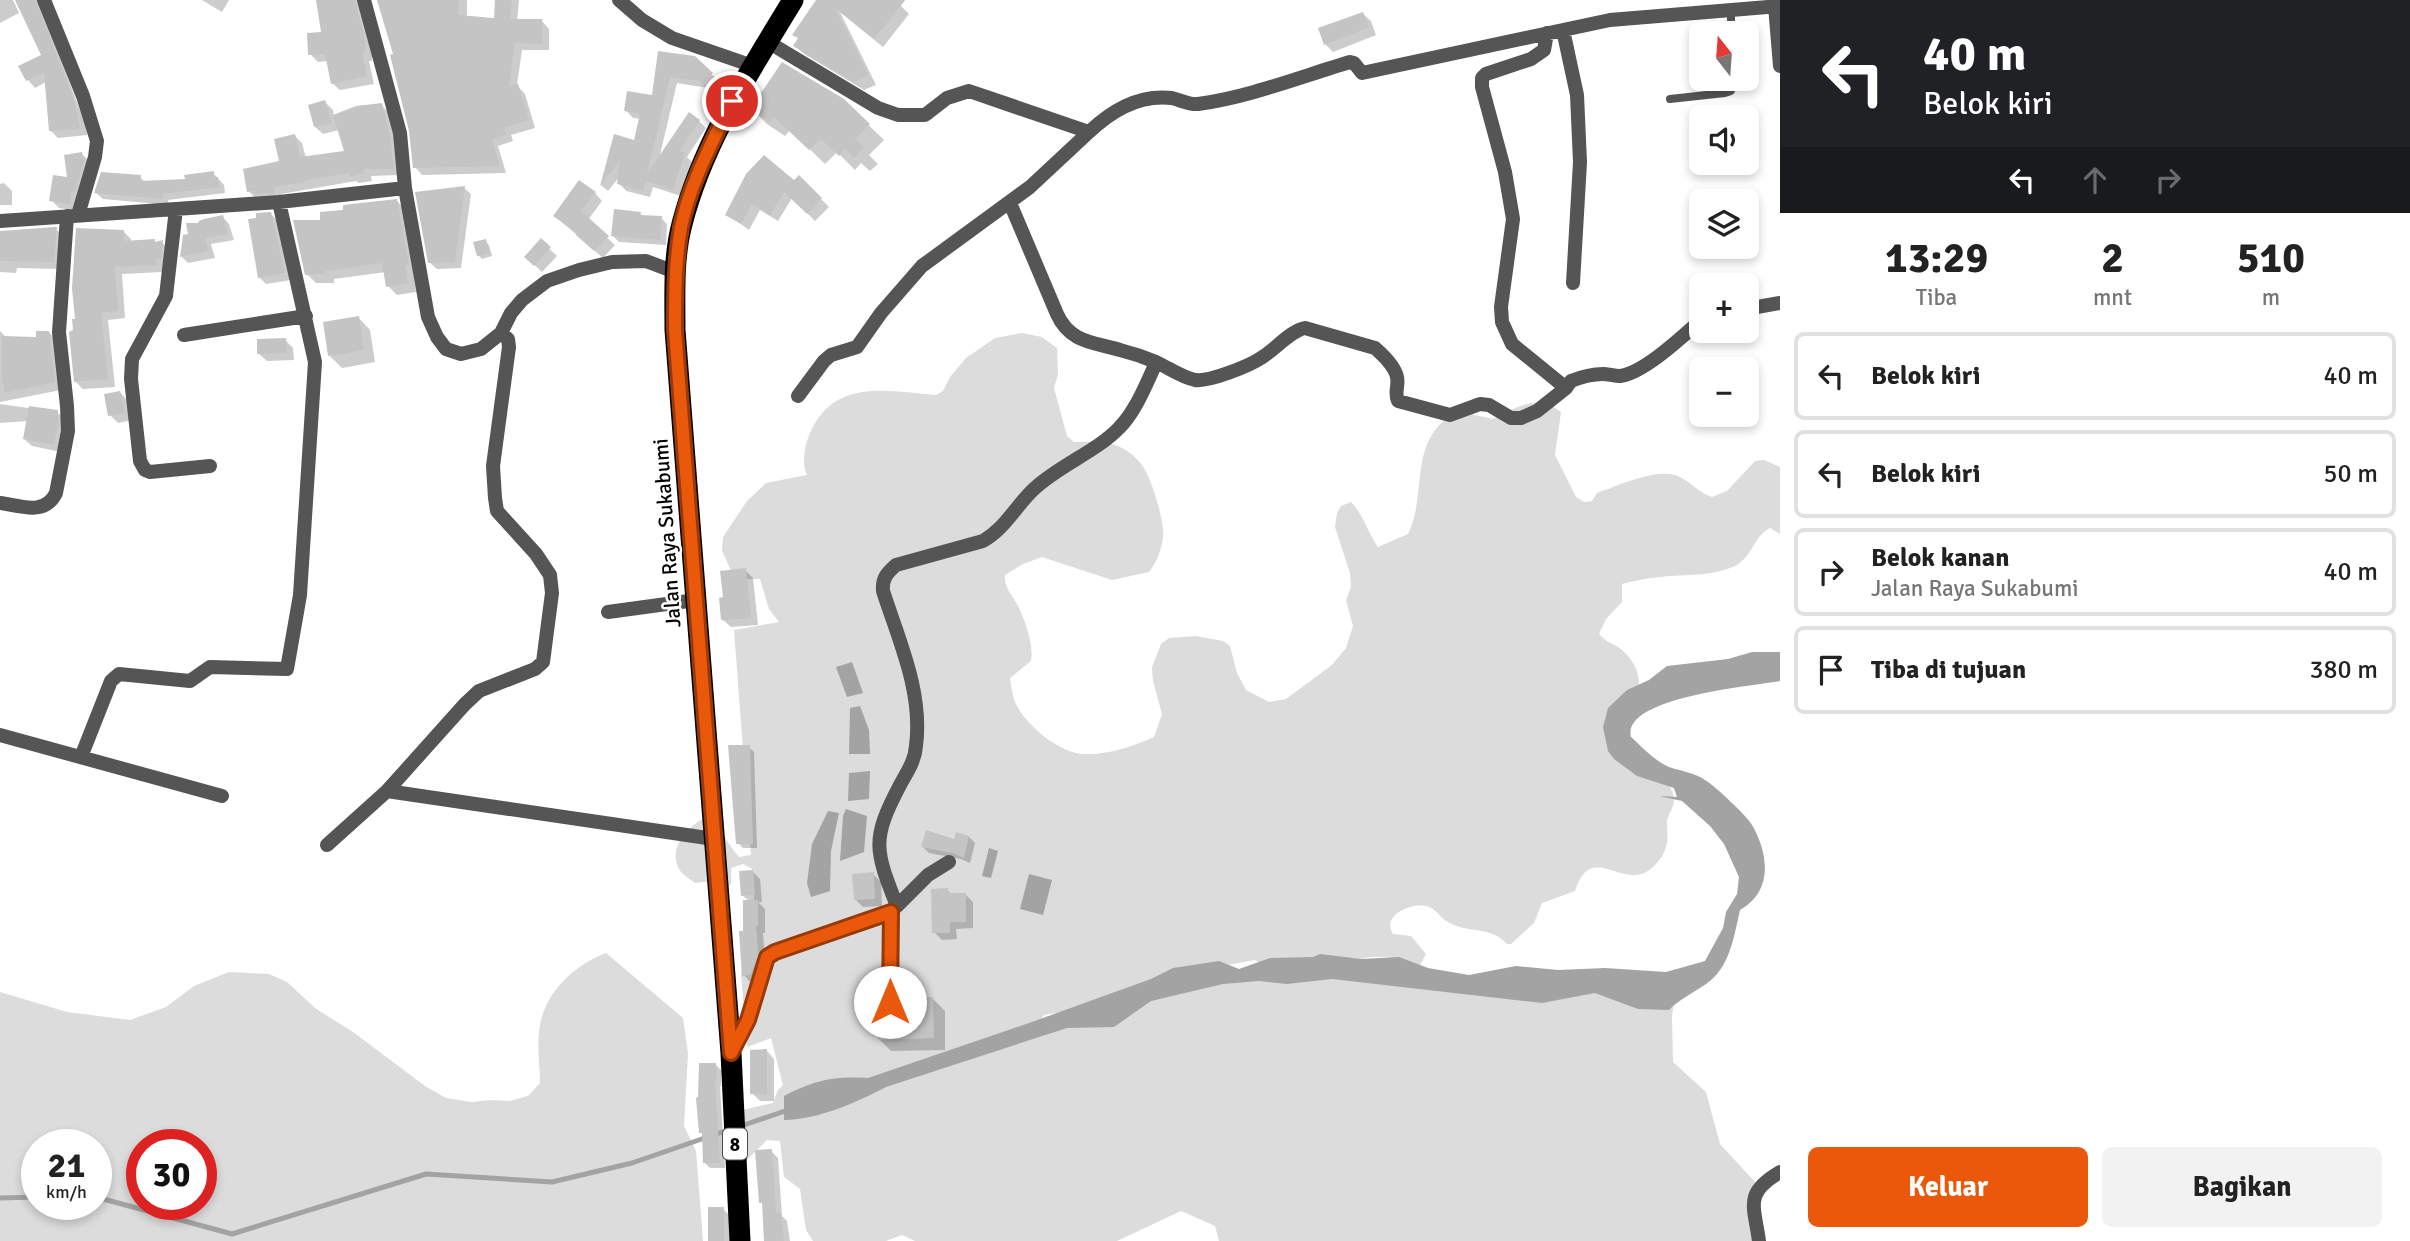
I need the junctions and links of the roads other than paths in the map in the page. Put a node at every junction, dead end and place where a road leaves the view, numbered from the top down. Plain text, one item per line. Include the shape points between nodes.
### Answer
1 (44, 0) edge
2 (363, 0) edge
3 (619, 0) edge
4 (793, 0) edge
5 (1777, 6) edge
6 (1731, 10) junction
7 (1731, 21) edge
8 (1563, 30) junction
9 (1547, 33) junction
10 (768, 42) junction
11 (1780, 65) edge
12 (753, 66) junction
13 (1731, 91) edge
14 (1670, 99) dead end
15 (1089, 131) junction
16 (405, 188) junction
17 (279, 202) junction
18 (1010, 203) junction
19 (176, 209) junction
20 (73, 215) junction
21 (0, 221) edge
22 (675, 272) junction
23 (1573, 283) dead end
24 (1780, 303) edge
25 (1759, 307) edge
26 (306, 316) junction
27 (1689, 330) edge
28 (501, 333) junction
29 (184, 335) dead end
30 (1156, 363) junction
31 (1566, 388) junction
32 (798, 396) dead end
33 (210, 466) dead end
34 (0, 503) edge
35 (696, 600) junction
36 (608, 612) dead end
37 (0, 735) edge
38 (80, 757) junction
39 (387, 791) junction
40 (222, 796) dead end
41 (714, 839) junction
42 (327, 845) dead end
43 (949, 862) dead end
44 (894, 909) junction
45 (890, 1002) dead end
46 (731, 1053) junction
47 (1780, 1172) edge
48 (740, 1241) edge
49 (1759, 1241) edge

1 - 20 street via 97,141
2 - 16 street via 400,133
3 - 12 street via 672,38
4 - 10 highway, Jalan Raya Sukabumi / 8
5 - 6 street
5 - 11 street
6 - 7 lane
6 - 8 street via 1610,20
8 - 9 street
8 - 23 street via 1577,95 1580,162
9 - 15 street via 1362,73 1350,62 1196,104 1146,100 1119,109
9 - 31 street via 1544,50 1486,74 1482,87 1513,219 1502,323 1512,344
10 - 12 highway, Jalan Raya Sukabumi / 8
10 - 15 street via 878,108 898,115 925,115 947,98 969,91
12 - 22 highway, Jalan Raya Sukabumi / 8 via 703,163 682,225
13 - 14 lane
15 - 18 street
16 - 17 street
16 - 28 street via 428,317 437,337 446,349 461,354 481,349
17 - 19 street
17 - 26 street
18 - 30 street via 1066,327 1082,341
18 - 32 street via 922,266 856,347 824,360
19 - 20 street
19 - 33 street via 166,296 132,359 140,461 150,472
20 - 21 street
20 - 34 street via 59,332 68,431 56,493 45,507
22 - 28 street via 646,261 623,261 547,281 522,300
22 - 35 highway, Jalan Raya Sukabumi / 8 via 675,330
24 - 25 street
26 - 29 street
26 - 38 street via 315,362 300,595 287,669 210,667 190,681 119,674 111,681
27 - 31 street via 1657,358 1630,373 1585,376
28 - 39 street via 509,347 493,466 495,498 497,511 550,575 543,662 479,691
30 - 31 street via 1198,380 1255,362 1305,328 1375,348 1397,374 1398,401 1450,415 1480,404 1521,418
30 - 44 street via 1117,431 1045,478 993,536 896,565 882,581 916,698 914,759 879,836
35 - 36 street
35 - 41 highway, Jalan Raya Sukabumi / 8
37 - 38 street
38 - 40 street
39 - 41 street
39 - 42 street
41 - 46 highway, Jalan Raya Sukabumi / 8
43 - 44 street via 928,875
44 - 45 street
44 - 46 street via 767,957 748,1020
46 - 48 highway, Jalan Raya Sukabumi / 8
47 - 49 street via 1761,1184 1754,1197

